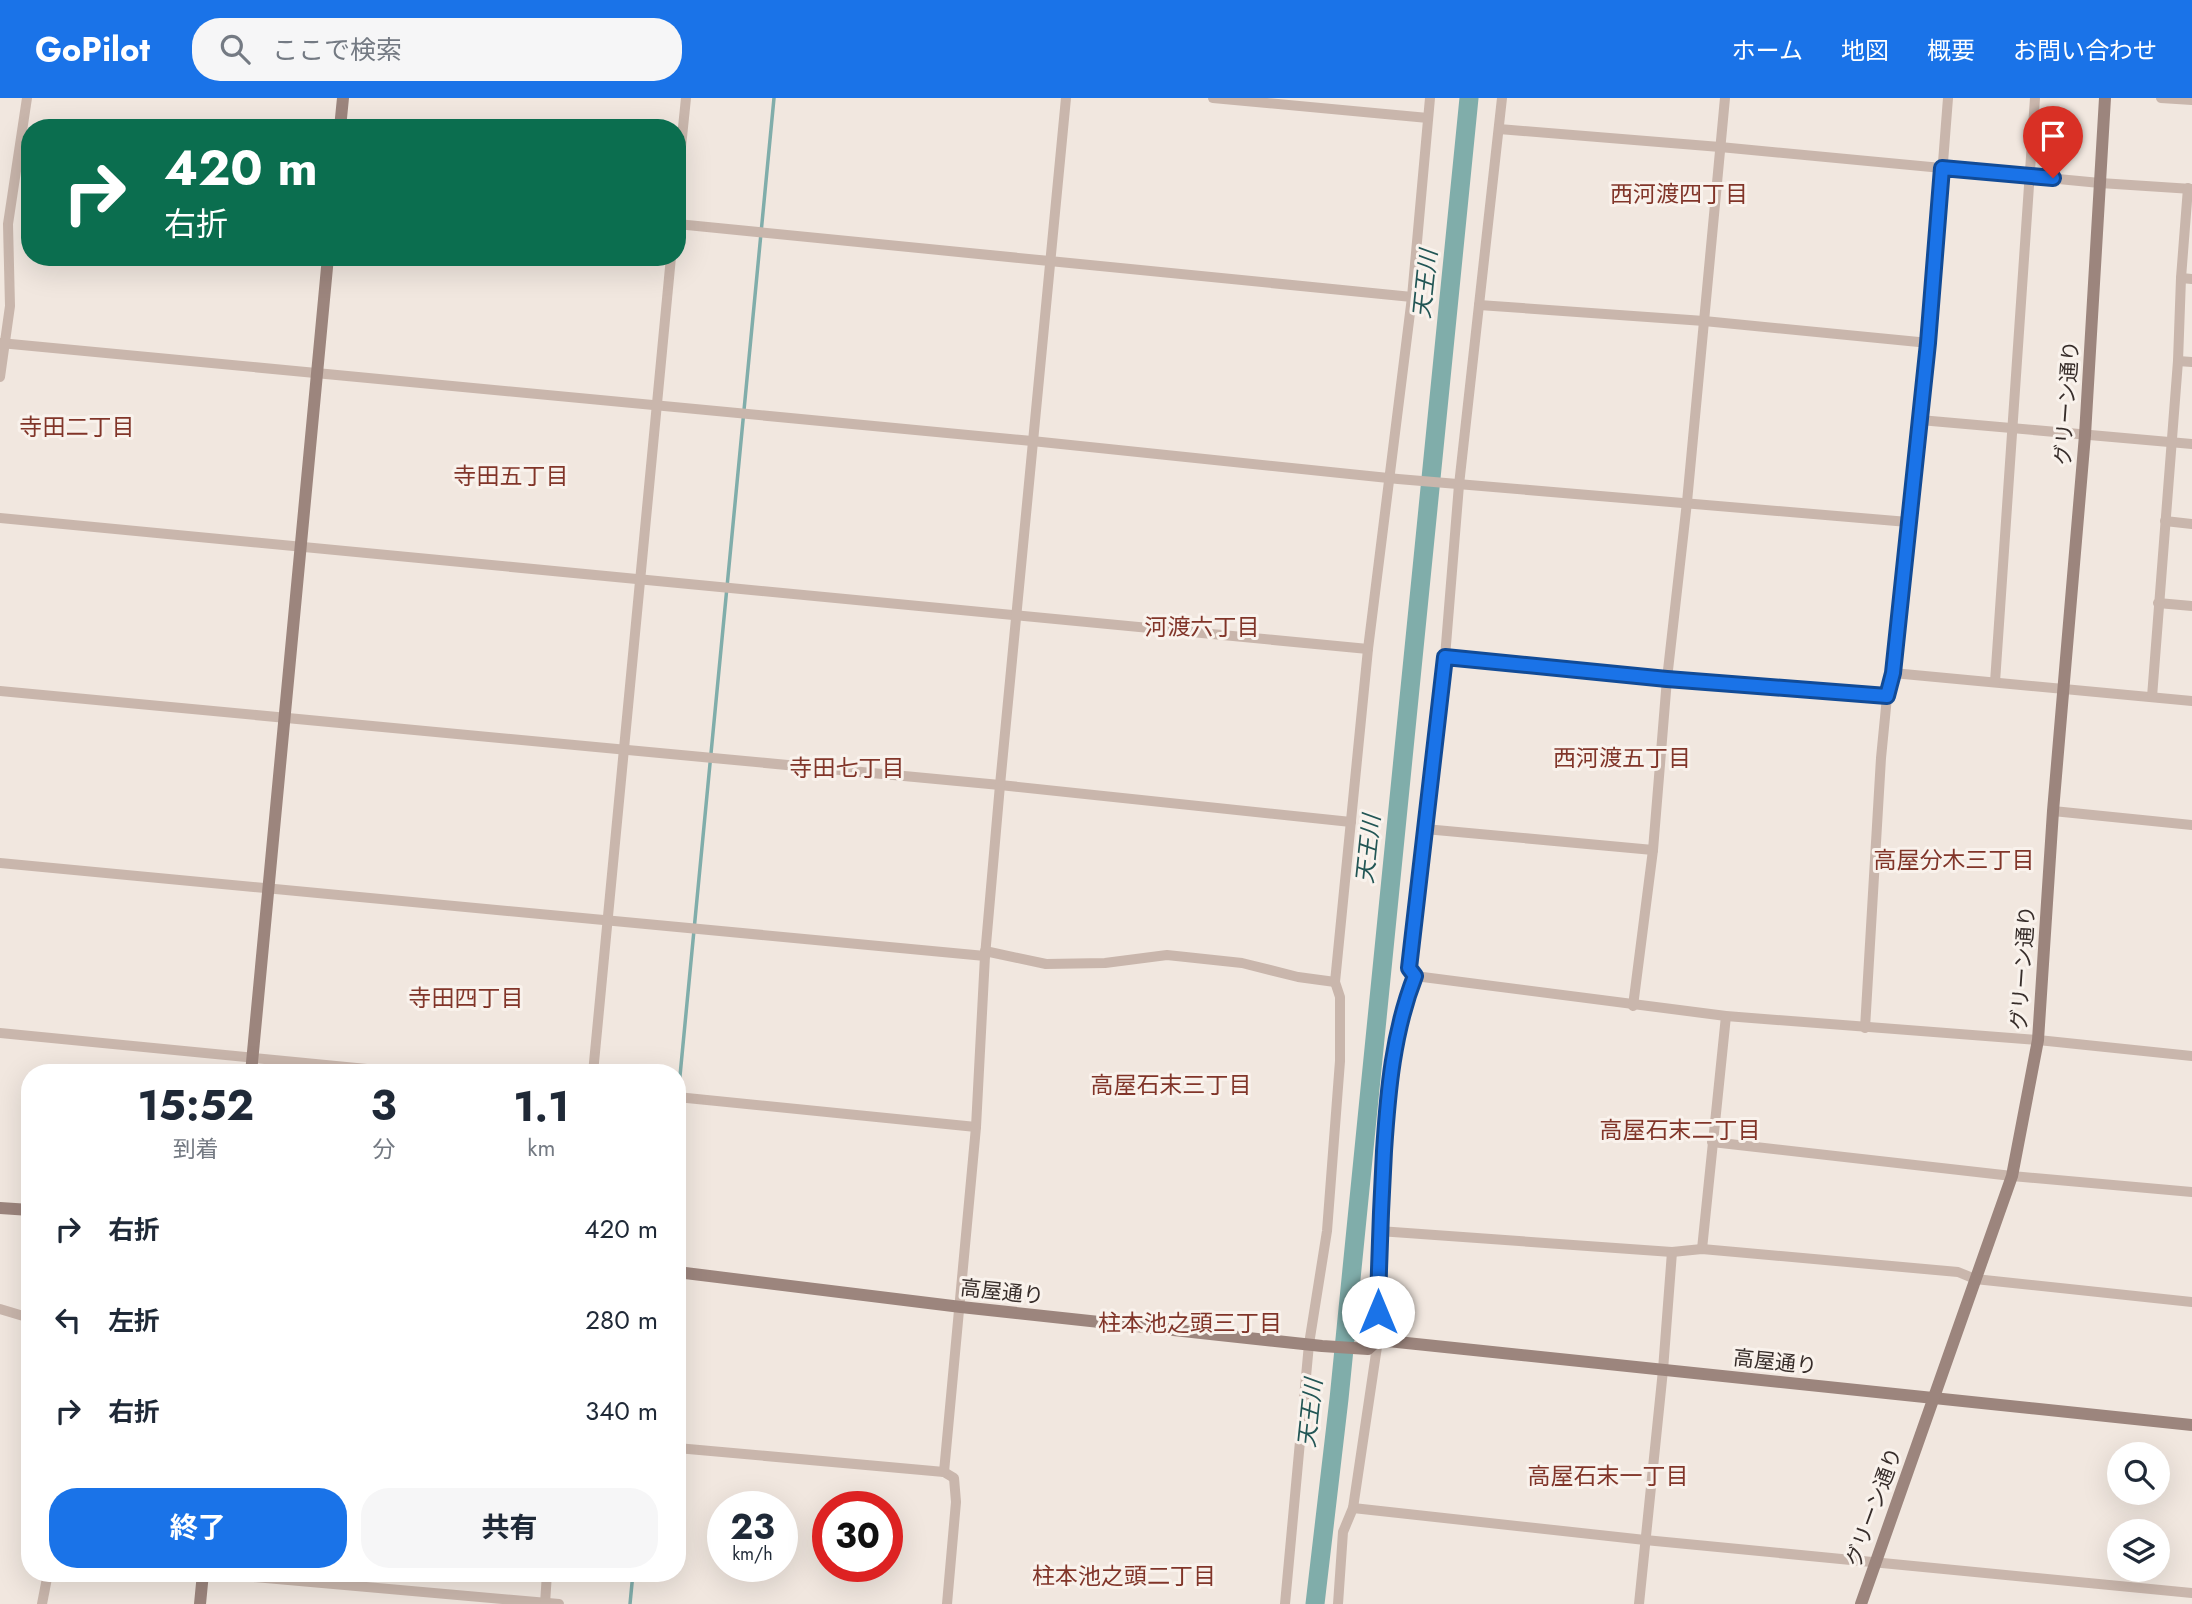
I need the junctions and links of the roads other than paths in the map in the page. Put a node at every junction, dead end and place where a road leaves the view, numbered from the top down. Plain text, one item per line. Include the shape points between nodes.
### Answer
1 (27, 98) edge
2 (343, 98) edge
3 (686, 98) edge
4 (1066, 98) edge
5 (1213, 98) edge
6 (1430, 98) edge
7 (1503, 98) edge
8 (1725, 98) edge
9 (1948, 98) edge
10 (2035, 98) edge
11 (2105, 98) edge
12 (2161, 98) edge
13 (2192, 100) edge
14 (1428, 118) junction
15 (26, 119) edge
16 (341, 119) edge
17 (684, 119) edge
18 (1499, 129) junction
19 (1720, 147) junction
20 (1942, 168) junction
21 (21, 173) edge
22 (2029, 175) junction
23 (2100, 183) junction
24 (2190, 188) edge
25 (686, 225) edge
26 (1050, 260) junction
27 (327, 266) edge
28 (669, 266) edge
29 (2187, 279) edge
30 (1412, 297) junction
31 (1479, 305) junction
32 (1704, 321) junction
33 (2, 343) edge
34 (1928, 343) junction
35 (2178, 361) junction
36 (2192, 362) edge
37 (317, 372) junction
38 (0, 377) edge
39 (657, 404) junction
40 (1920, 420) junction
41 (2013, 428) junction
42 (2085, 435) junction
43 (1032, 440) junction
44 (2172, 442) junction
45 (2192, 444) edge
46 (1394, 479) junction
47 (1454, 484) junction
48 (1687, 502) junction
49 (0, 518) edge
50 (2165, 521) junction
51 (1908, 522) junction
52 (2192, 524) edge
53 (301, 546) junction
54 (641, 579) junction
55 (2158, 603) junction
56 (2192, 606) edge
57 (1016, 615) junction
58 (1368, 649) junction
59 (1445, 657) junction
60 (1893, 673) junction
61 (1667, 679) junction
62 (1995, 682) junction
63 (2064, 690) junction
64 (0, 691) edge
65 (1887, 696) junction
66 (2151, 697) junction
67 (2192, 701) edge
68 (284, 718) junction
69 (625, 751) junction
70 (1000, 785) junction
71 (2053, 811) junction
72 (1351, 822) junction
73 (2192, 825) edge
74 (1425, 829) junction
75 (1653, 850) junction
76 (0, 863) edge
77 (268, 888) junction
78 (608, 921) junction
79 (985, 954) junction
80 (1415, 976) junction
81 (1335, 982) junction
82 (1633, 1006) junction
83 (1726, 1016) junction
84 (1865, 1028) junction
85 (0, 1033) edge
86 (2038, 1040) junction
87 (2192, 1056) edge
88 (253, 1058) junction
89 (252, 1064) edge
90 (315, 1064) edge
91 (594, 1064) edge
92 (686, 1098) edge
93 (976, 1127) junction
94 (1712, 1142) junction
95 (2012, 1176) junction
96 (2192, 1192) edge
97 (0, 1208) edge
98 (21, 1209) edge
99 (1379, 1231) junction
100 (1702, 1249) junction
101 (1672, 1252) junction
102 (686, 1273) edge
103 (1975, 1279) junction
104 (2192, 1302) edge
105 (961, 1307) junction
106 (0, 1309) edge
107 (21, 1315) edge
108 (1378, 1340) junction
109 (1316, 1345) junction
110 (1663, 1370) junction
111 (1933, 1398) junction
112 (2192, 1425) edge
113 (686, 1449) edge
114 (944, 1472) junction
115 (1353, 1508) junction
116 (1645, 1540) junction
117 (1874, 1562) junction
118 (46, 1582) edge
119 (202, 1582) edge
120 (310, 1582) edge
121 (546, 1582) edge
122 (2192, 1593) edge
123 (545, 1603) edge
124 (42, 1604) edge
125 (200, 1604) edge
126 (559, 1604) edge
127 (947, 1604) edge
128 (1285, 1604) edge
129 (1338, 1604) edge
130 (1639, 1604) edge
131 (1861, 1604) edge

1 - 15 street
2 - 16 street
3 - 17 street
4 - 26 street
5 - 14 street
6 - 14 street
7 - 18 street
8 - 19 street
9 - 20 street
10 - 22 street
11 - 23 street, グリーン通り
12 - 13 street
14 - 30 street
18 - 19 street
18 - 31 street
19 - 20 street
19 - 32 street
20 - 22 street
20 - 34 street
21 - 33 street via 8,224 10,306
22 - 23 street
22 - 41 street
23 - 24 street
23 - 42 street, グリーン通り
24 - 29 street
25 - 26 street
26 - 30 street
26 - 43 street
27 - 37 street
28 - 39 street
29 - 35 street
30 - 46 street
31 - 32 street
31 - 47 street
32 - 34 street
32 - 48 street
33 - 37 street
33 - 38 street
34 - 40 street
35 - 36 street
35 - 44 street
37 - 39 street
37 - 53 street
39 - 43 street
39 - 54 street
40 - 41 street
40 - 51 street
41 - 42 street
41 - 62 street
42 - 44 street
42 - 63 street, グリーン通り
43 - 46 street
43 - 57 street
44 - 45 street
44 - 50 street
46 - 47 street
46 - 58 street
47 - 48 street
47 - 59 street
48 - 51 street
48 - 61 street
49 - 53 street
50 - 52 street
50 - 55 street
51 - 60 street
53 - 54 street
53 - 68 street
54 - 57 street
54 - 69 street
55 - 56 street
55 - 66 street
57 - 58 street
57 - 70 street
58 - 72 street
59 - 61 street
59 - 74 street
60 - 62 street
60 - 65 street
61 - 65 street
61 - 75 street
62 - 63 street
63 - 66 street
63 - 71 street, グリーン通り
64 - 68 street
65 - 84 street
66 - 67 street
68 - 69 street
68 - 77 street
69 - 70 street
69 - 78 street
70 - 72 street
70 - 79 street
71 - 73 street
71 - 86 street, グリーン通り
72 - 81 street
74 - 75 street
74 - 80 street via 1409,968
75 - 82 street
76 - 77 street
77 - 78 street
77 - 88 street
78 - 79 street
78 - 91 street
79 - 81 street via 1046,964 1167,955 1242,963
79 - 93 street
80 - 82 street
80 - 99 street via 1394,1042
81 - 109 street via 1340,997 1340,1061
82 - 83 street
83 - 84 street
83 - 94 street
84 - 86 street
85 - 88 street
86 - 87 street
86 - 95 street, グリーン通り
88 - 89 street
88 - 90 street
92 - 93 street
93 - 105 street
94 - 95 street
94 - 100 street
95 - 96 street
95 - 103 street, グリーン通り
97 - 98 street
99 - 101 street
99 - 108 street
100 - 101 street
100 - 103 street via 1958,1272
101 - 110 street
102 - 105 street, 高屋通り
103 - 104 street
103 - 111 street, グリーン通り
105 - 109 street, 高屋通り
105 - 114 street
106 - 107 street
108 - 109 street, 高屋通り via 1368,1349
108 - 110 street, 高屋通り
108 - 115 street
109 - 128 street
110 - 111 street, 高屋通り
110 - 116 street
111 - 112 street, 高屋通り
111 - 117 street, グリーン通り
113 - 114 street
114 - 127 street via 954,1478 956,1503
115 - 116 street
115 - 129 street via 1343,1532
116 - 117 street
116 - 130 street
117 - 122 street
117 - 131 street, グリーン通り
118 - 124 street
119 - 125 street
120 - 123 street
121 - 123 street
123 - 126 street

